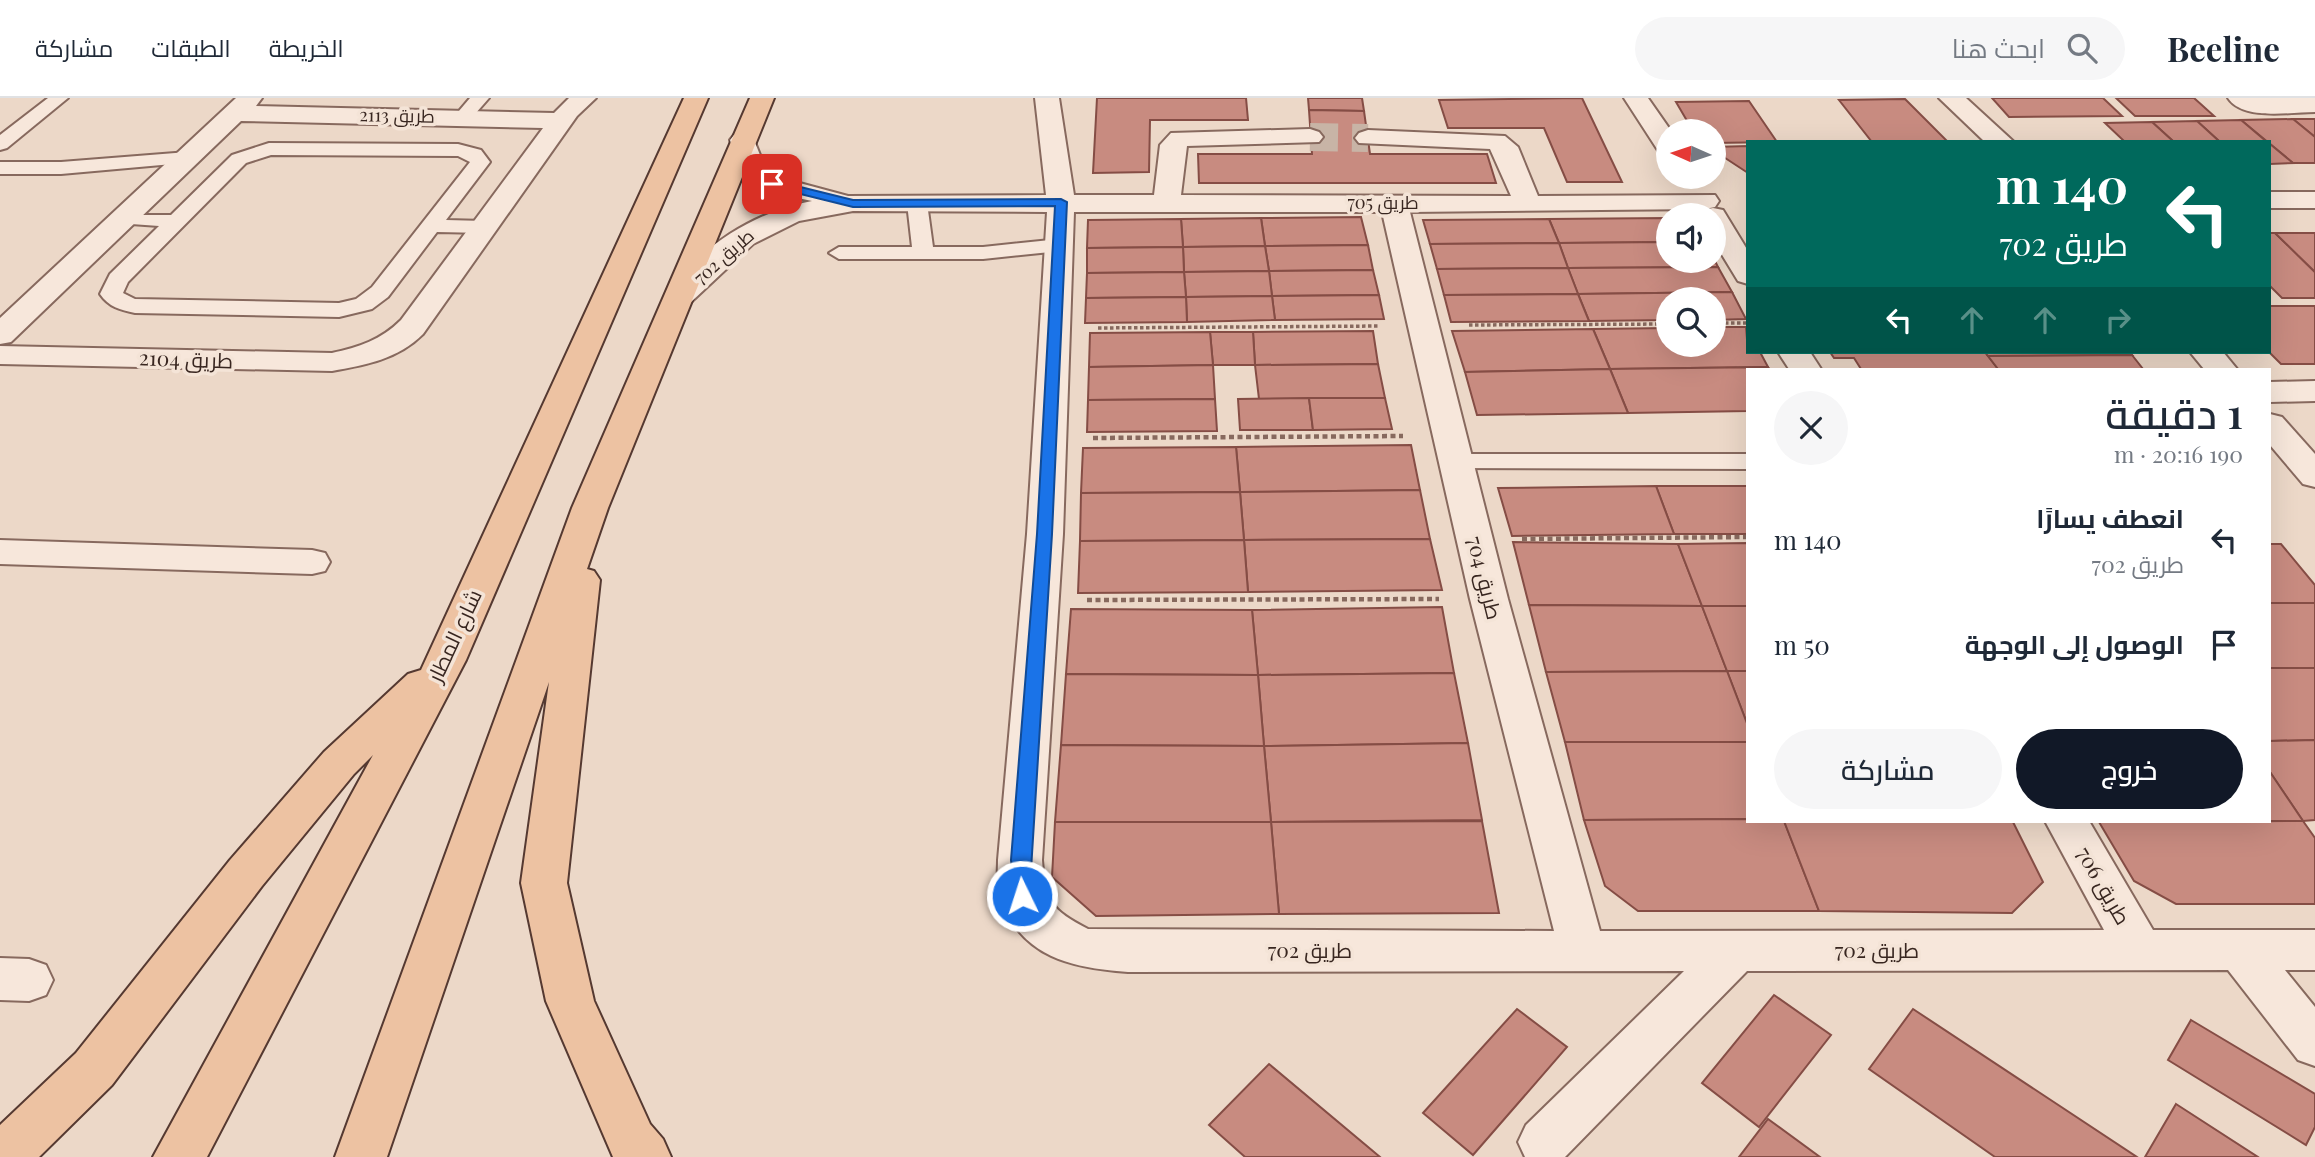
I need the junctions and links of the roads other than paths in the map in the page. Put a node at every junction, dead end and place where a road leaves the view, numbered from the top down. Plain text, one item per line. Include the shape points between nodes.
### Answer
1 (59, 98) edge
2 (480, 98) edge
3 (696, 98) edge
4 (762, 98) edge
5 (1046, 98) edge
6 (1636, 98) edge
7 (1951, 98) edge
8 (2240, 98) edge
9 (2315, 105) edge
10 (242, 106) edge
11 (570, 107) edge
12 (462, 118) junction
13 (1656, 128) edge
14 (1310, 137) tunnel mouth
15 (1368, 138) tunnel mouth
16 (743, 140) junction
17 (1999, 140) edge
18 (0, 144) edge
19 (188, 158) junction
20 (0, 168) edge
21 (2315, 200) edge
22 (2271, 201) edge
23 (1061, 202) junction
24 (853, 203) junction
25 (917, 203) junction
26 (1167, 203) junction
27 (1394, 203) junction
28 (1528, 204) junction
29 (1656, 209) edge
30 (124, 219) junction
31 (176, 220) junction
32 (432, 226) junction
33 (485, 227) junction
34 (1726, 238) edge
35 (1060, 245) junction
36 (839, 253) dead end
37 (923, 253) junction
38 (1746, 272) edge
39 (680, 296) junction
40 (0, 335) edge
41 (371, 354) joint
42 (2208, 354) edge
43 (0, 355) edge
44 (2220, 368) edge
45 (2315, 391) edge
46 (2271, 392) edge
47 (2271, 426) edge
48 (1452, 449) junction
49 (1746, 462) edge
50 (2315, 476) edge
51 (590, 508) junction
52 (0, 552) edge
53 (312, 562) dead end
54 (446, 660) junction
55 (2068, 823) edge
56 (2239, 950) junction
57 (2315, 950) edge
58 (1582, 951) junction
59 (1736, 951) junction
60 (2140, 951) junction
61 (2315, 1044) edge
62 (1544, 1142) dead end
63 (3, 1157) edge
64 (178, 1157) edge
65 (361, 1157) edge
66 (645, 1157) edge

1 - 18 lane
2 - 12 lane
3 - 54 main road, شارع المطار
4 - 16 main road
5 - 23 street, طريق 702
6 - 13 street
7 - 17 street
8 - 9 street via 2259,105
10 - 12 street, طريق 2113
10 - 19 street, طريق 2113
11 - 12 street, طريق 2113
11 - 33 street, طريق 2113
14 - 26 street via 1180,138 1173,145
15 - 28 street via 1496,141 1505,147
16 - 24 street, طريق 702 via 752,169 772,184
16 - 39 main road
19 - 20 lane
19 - 30 street, طريق 2113
21 - 22 street
23 - 25 street, طريق 702
23 - 26 street, طريق 705
23 - 35 street, طريق 702
24 - 25 street, طريق 702
24 - 39 street, طريق 702 via 787,215 758,228
25 - 37 lane
26 - 27 street, طريق 705
27 - 28 street, طريق 705
27 - 48 street, طريق 704
28 - 29 street, طريق 705
30 - 31 lane
30 - 40 street, طريق 2113
31 - 32 lane via 239,159 258,151 458,150 474,154 480,162 477,168
31 - 32 lane via 118,279 111,294 115,300 135,306 352,308 380,292
32 - 33 lane
33 - 41 street, طريق 2113 via 412,327
34 - 38 street
35 - 37 lane via 984,253
35 - 58 street, طريق 702 via 1020,860 1022,896 1044,929 1082,949 1128,952
36 - 37 lane
39 - 51 main road
41 - 43 street, طريق 2104 via 313,363
42 - 44 street
45 - 46 street
47 - 50 street
48 - 49 lane
48 - 58 street, طريق 704
51 - 65 main road
51 - 66 main road via 544,883 570,1001 632,1140
52 - 53 street
54 - 63 main road via 339,763 246,873 94,1069
54 - 64 main road, شارع المطار
55 - 60 street, طريق 706
56 - 57 street, طريق 702
56 - 60 street, طريق 702
56 - 61 street
58 - 59 street, طريق 702
59 - 60 street, طريق 702
59 - 62 street

